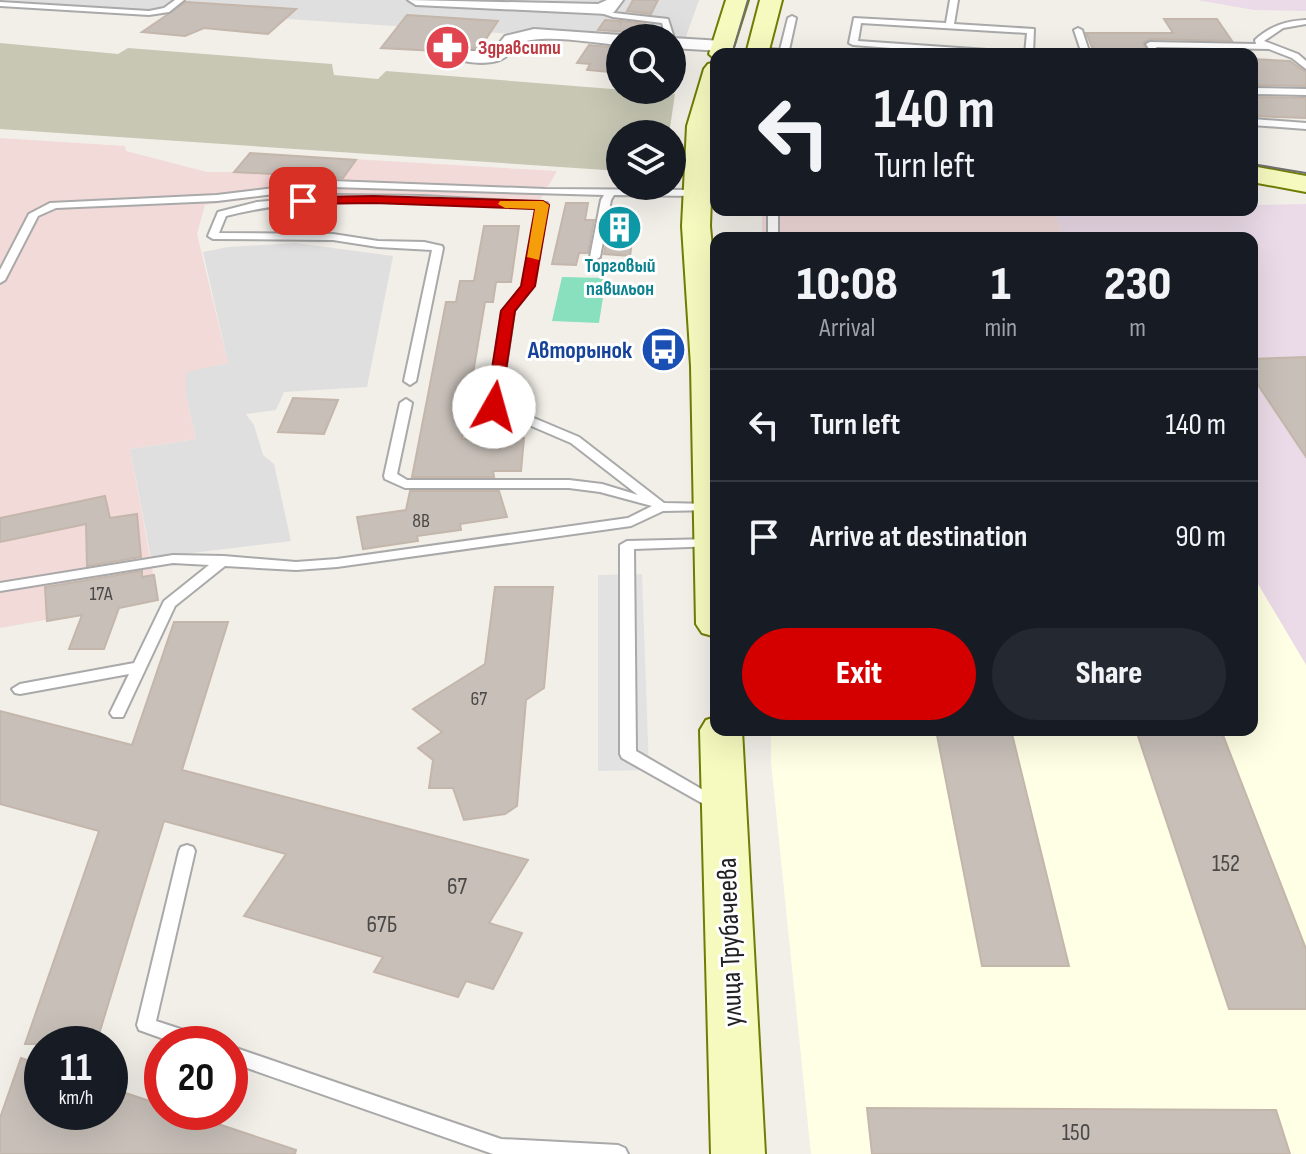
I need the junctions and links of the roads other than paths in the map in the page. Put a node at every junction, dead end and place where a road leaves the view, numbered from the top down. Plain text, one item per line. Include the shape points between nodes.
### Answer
1 (180, 0) edge
2 (416, 0) edge
3 (615, 0) edge
4 (737, 0) edge
5 (771, 0) edge
6 (954, 0) edge
7 (0, 4) edge
8 (546, 7) junction
9 (598, 9) junction
10 (792, 18) dead end
11 (1306, 22) edge
12 (666, 24) edge
13 (950, 26) junction
14 (1078, 30) dead end
15 (534, 34) junction
16 (606, 39) edge
17 (686, 45) edge
18 (1268, 47) junction
19 (722, 48) edge
20 (758, 48) edge
21 (785, 48) edge
22 (921, 48) edge
23 (1030, 48) edge
24 (1084, 48) edge
25 (1152, 48) edge
26 (1203, 48) edge
27 (1255, 48) edge
28 (710, 53) edge
29 (463, 56) dead end
30 (1306, 66) edge
31 (1258, 91) edge
32 (1306, 92) edge
33 (707, 118) edge
34 (1258, 122) edge
35 (1306, 126) edge
36 (1258, 159) edge
37 (1306, 167) edge
38 (1258, 175) edge
39 (1306, 184) edge
40 (606, 192) edge
41 (606, 200) edge
42 (678, 200) edge
43 (703, 203) edge
44 (595, 257) dead end
45 (707, 268) edge
46 (0, 280) edge
47 (410, 381) dead end
48 (406, 403) dead end
49 (710, 472) edge
50 (661, 507) junction
51 (710, 508) edge
52 (710, 543) edge
53 (224, 560) junction
54 (0, 587) edge
55 (140, 667) junction
56 (20, 689) dead end
57 (118, 713) dead end
58 (721, 736) edge
59 (724, 809) junction
60 (187, 851) dead end
61 (149, 1026) edge
62 (248, 1060) edge
63 (618, 1154) edge
64 (738, 1154) edge

1 - 7 lane via 149,13
2 - 8 street
3 - 9 street via 608,9
4 - 19 main road
5 - 20 main road
6 - 13 lane
8 - 9 street
8 - 15 street
9 - 12 lane
10 - 21 lane
11 - 18 lane via 1264,35 1258,42
13 - 22 lane via 857,20 853,43
13 - 23 lane via 1031,31
14 - 24 lane
15 - 16 street
15 - 29 street via 511,40 493,57
17 - 28 street
18 - 27 lane
18 - 30 lane via 1295,56
25 - 26 lane via 1150,44
31 - 32 lane
33 - 43 main road
34 - 35 lane
36 - 37 main road
38 - 39 main road
40 - 46 lane via 332,184 217,198 54,205 34,214
41 - 44 lane
42 - 43 lane
43 - 45 main road
45 - 49 main road
47 - 50 lane via 438,248 333,237 213,236 222,214 276,202 330,199 543,205 528,286 508,311 494,407 497,414 525,419 575,440
48 - 50 lane via 390,476 397,481 569,484 602,488
50 - 51 lane
50 - 53 lane via 631,522 352,561 296,566
52 - 59 lane via 627,545 628,754
53 - 54 lane via 173,559
53 - 55 lane via 169,604
55 - 56 lane
55 - 57 lane
58 - 59 main road, улица Трубачеева
59 - 64 main road, улица Трубачеева
60 - 61 lane
62 - 63 lane via 501,1148

